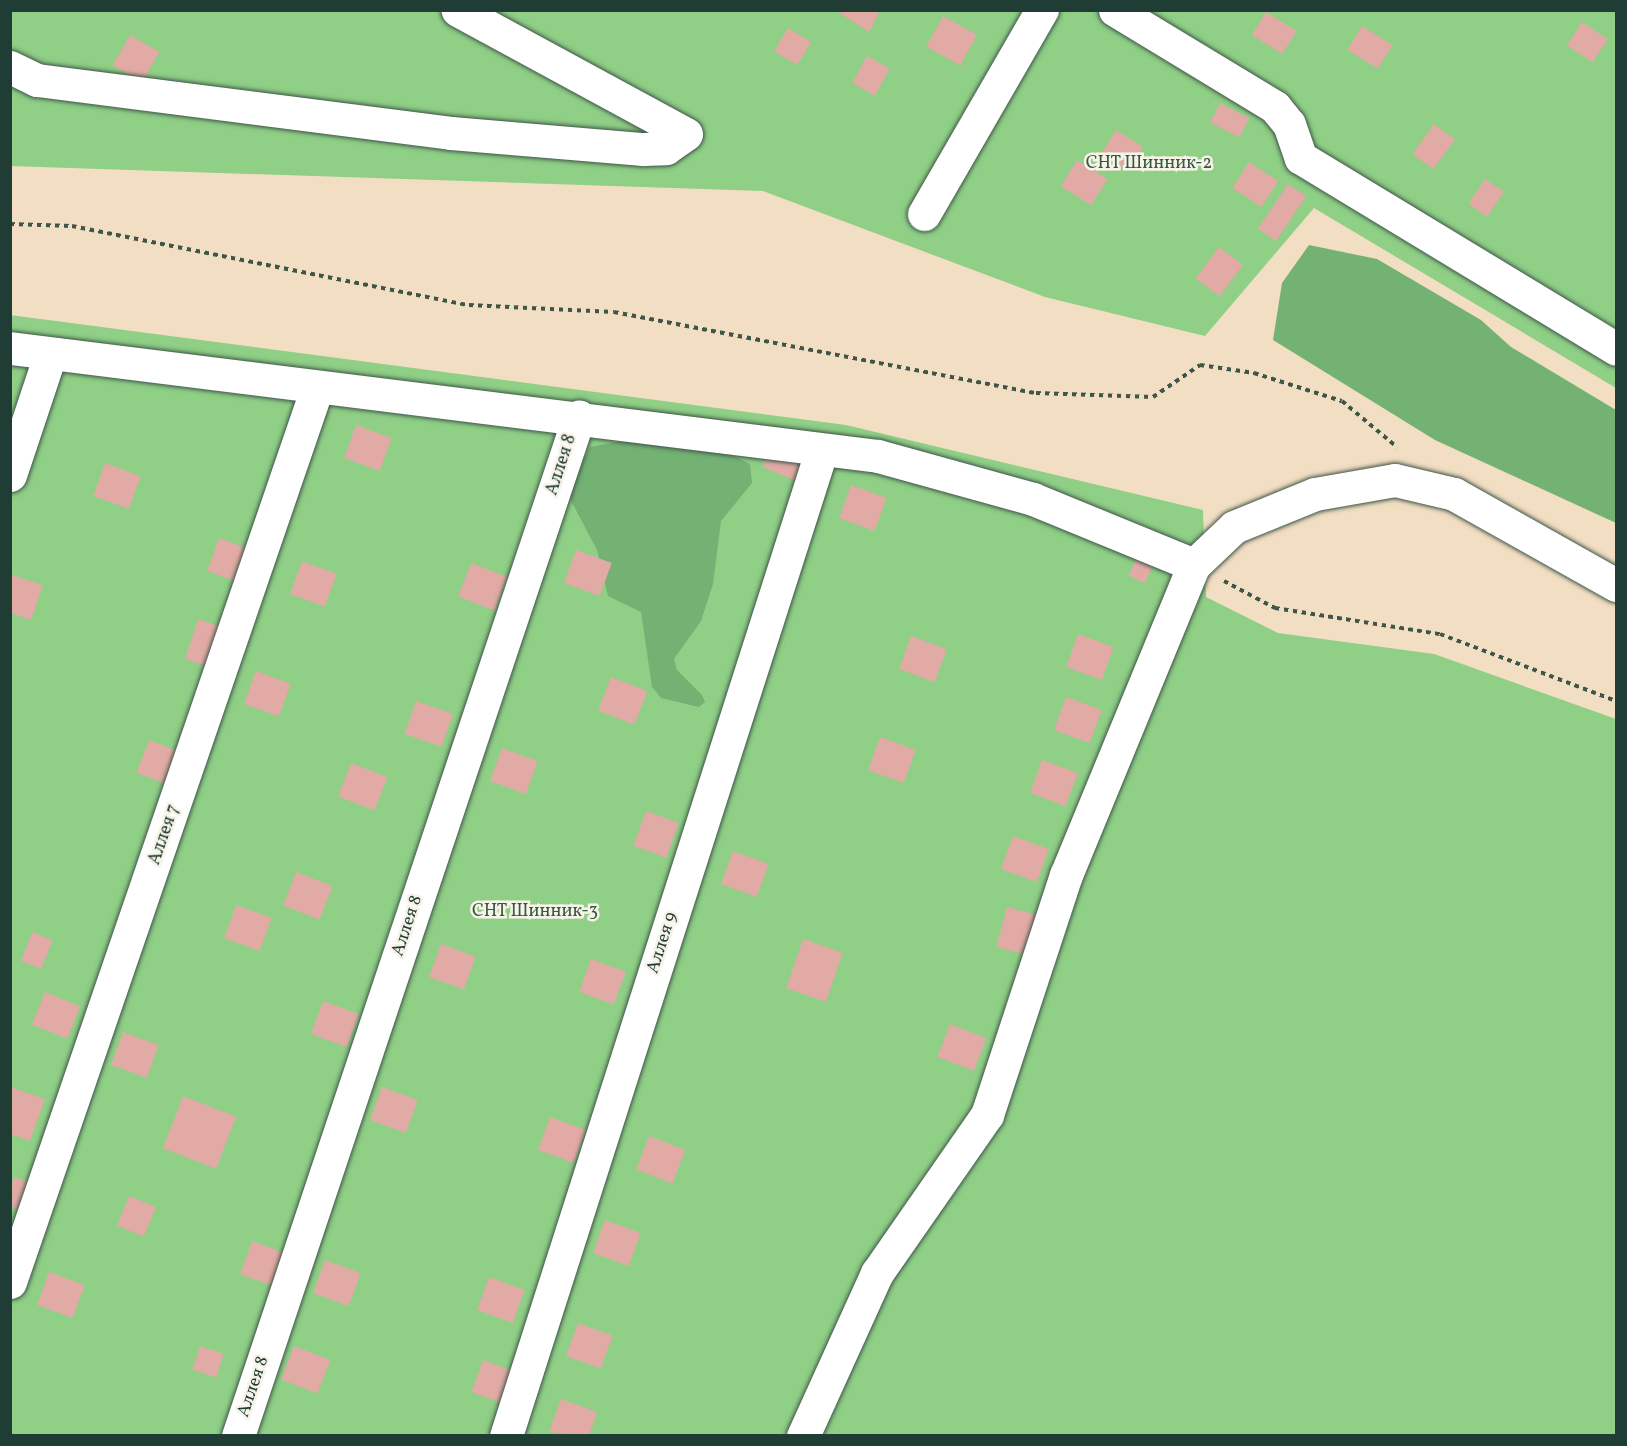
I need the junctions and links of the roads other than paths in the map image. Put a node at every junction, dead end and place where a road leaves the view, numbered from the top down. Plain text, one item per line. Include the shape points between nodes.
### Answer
1 (458, 10) edge
2 (1042, 10) edge
3 (1115, 10) edge
4 (10, 67) edge
5 (924, 214) dead end
6 (10, 348) edge
7 (1617, 349) edge
8 (50, 355) junction
9 (317, 388) junction
10 (579, 416) junction
11 (821, 452) junction
12 (10, 475) edge
13 (1194, 565) junction
14 (1617, 585) edge
15 (10, 1282) edge
16 (238, 1436) edge
17 (506, 1436) edge
18 (802, 1436) edge

1 - 4 street via 686,134 666,148 643,149 451,133 37,80
2 - 5 street
3 - 7 street via 1275,107 1289,124 1301,158
6 - 8 street
8 - 9 street
8 - 12 street
9 - 10 street
9 - 15 street, Аллея 7
10 - 11 street
10 - 16 street, Аллея 8
11 - 13 street via 878,456 1033,499
11 - 17 street, Аллея 9
13 - 14 street via 1234,527 1315,494 1395,480 1454,494
13 - 18 street via 1066,875 987,1115 877,1273

